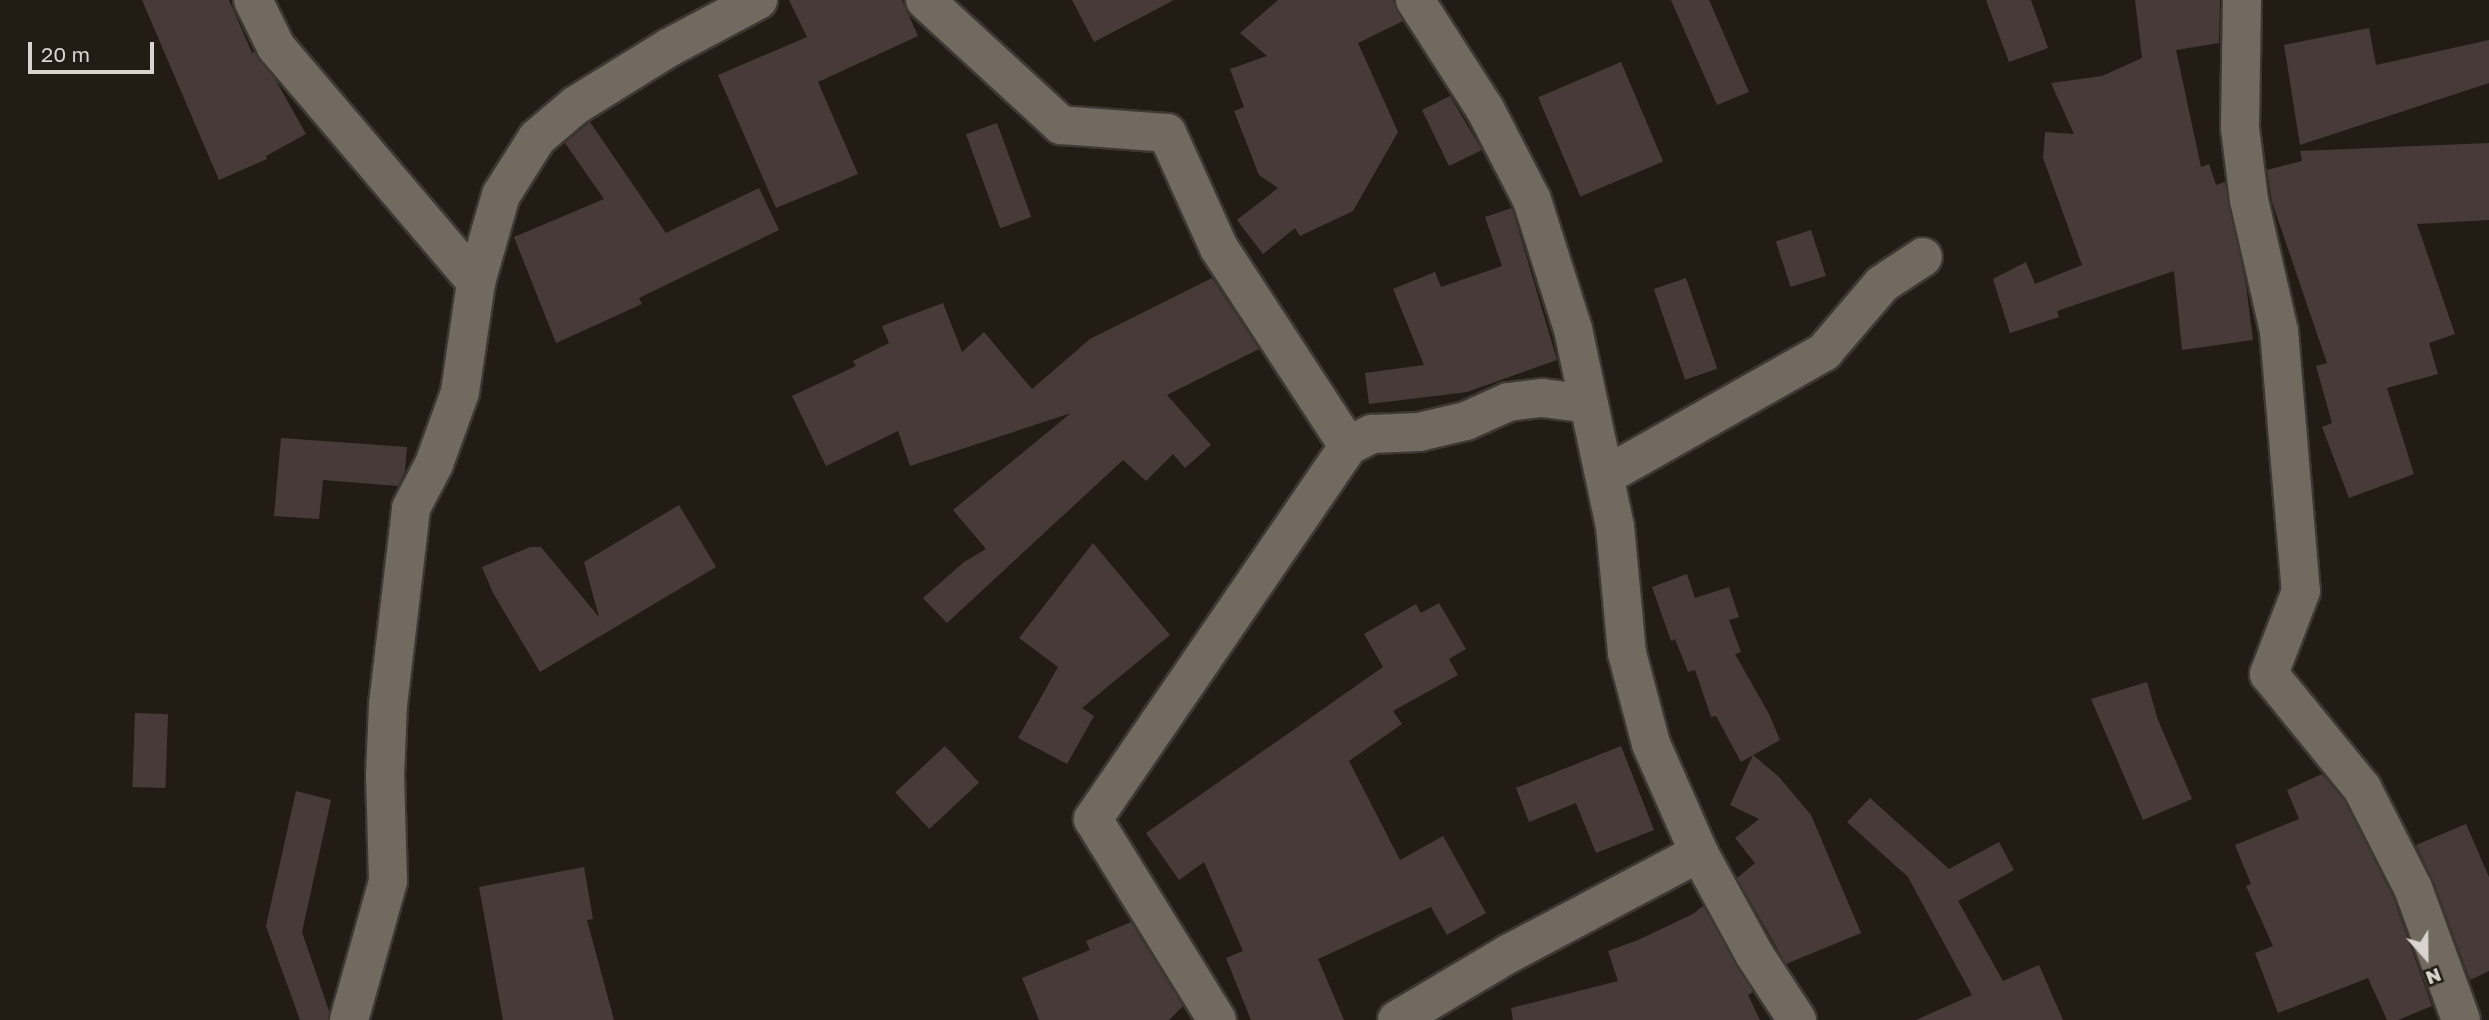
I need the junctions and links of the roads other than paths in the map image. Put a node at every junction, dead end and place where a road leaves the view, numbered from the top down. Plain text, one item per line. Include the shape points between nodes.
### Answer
1 (253, 0) edge
2 (758, 0) edge
3 (925, 0) edge
4 (2242, 0) edge
5 (1421, 2) edge
6 (1923, 257) dead end
7 (476, 282) junction
8 (1589, 404) junction
9 (1348, 446) junction
10 (1605, 476) junction
11 (1699, 853) junction
12 (349, 1020) edge
13 (1217, 1020) edge
14 (1397, 1020) edge
15 (1797, 1020) edge
16 (2461, 1020) edge

1 - 7 street via 276,47
2 - 7 street via 587,97 537,138 501,195
3 - 9 street via 1061,125 1167,133 1219,248
4 - 16 street via 2240,128 2249,200 2279,331 2301,591 2269,674 2362,788 2413,888
5 - 8 street via 1485,109 1532,200 1573,329
6 - 10 street via 1882,284 1824,352
7 - 12 street via 460,392 411,508 388,705 388,881
8 - 9 street via 1543,397 1508,402 1466,421 1419,432 1373,434
8 - 10 street
9 - 13 street via 1093,819
10 - 11 street via 1634,679 1651,744
11 - 14 street via 1510,953
11 - 15 street via 1754,954

